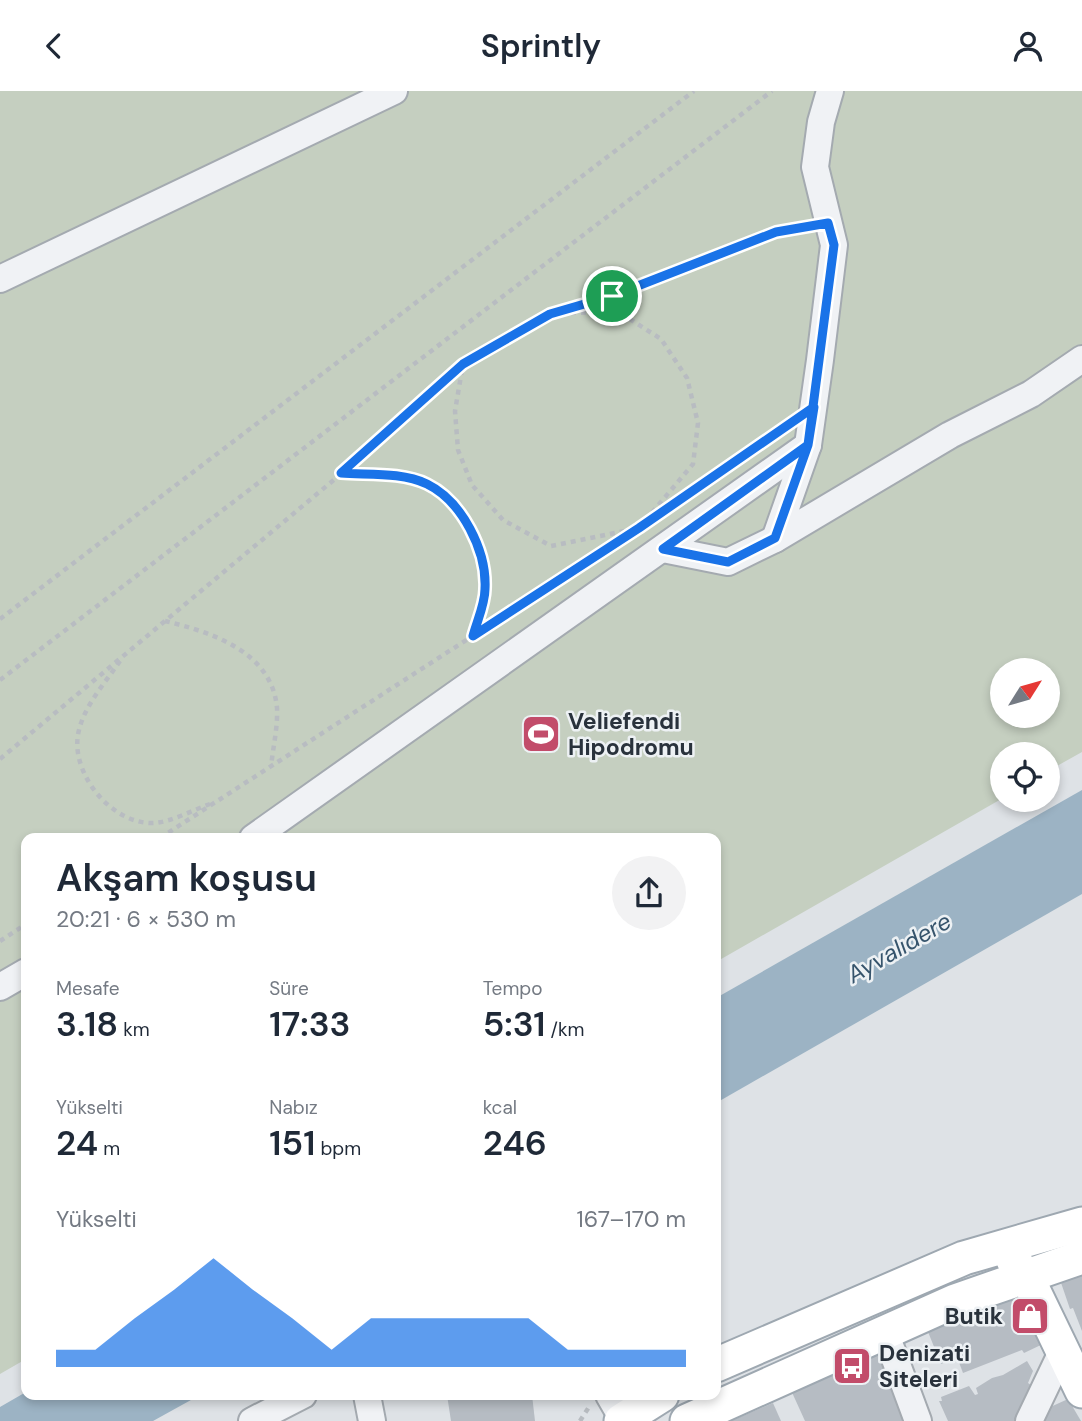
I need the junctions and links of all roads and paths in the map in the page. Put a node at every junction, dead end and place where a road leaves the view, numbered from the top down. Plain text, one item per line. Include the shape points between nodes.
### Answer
1 (394, 91) edge
2 (694, 91) edge
3 (772, 91) edge
4 (830, 91) edge
5 (828, 223) junction
6 (0, 279) edge
7 (550, 314) junction
8 (1082, 359) edge
9 (463, 364) junction
10 (814, 407) junction
11 (808, 445) junction
12 (341, 473) junction
13 (639, 528) junction
14 (775, 538) junction
15 (663, 549) junction
16 (0, 619) edge
17 (165, 621) junction
18 (473, 636) junction
19 (125, 655) junction
20 (0, 680) edge
21 (0, 759) edge
22 (270, 768) junction
23 (218, 801) junction
24 (168, 833) edge
25 (260, 833) edge
26 (21, 927) edge
27 (0, 941) edge
28 (21, 975) edge
29 (0, 987) edge
30 (1082, 1224) edge
31 (1003, 1247) junction
32 (1082, 1257) edge
33 (1027, 1277) junction
34 (885, 1332) junction
35 (1062, 1352) junction
36 (721, 1362) edge
37 (1082, 1391) edge
38 (293, 1400) edge
39 (368, 1400) edge
40 (651, 1400) edge
41 (619, 1414) edge
42 (252, 1421) edge
43 (372, 1421) edge
44 (687, 1421) edge
45 (918, 1421) edge
46 (1029, 1421) edge

1 - 6 street
2 - 16 path
3 - 20 path
4 - 5 street via 815,167
5 - 7 path via 776,232 612,296
5 - 10 street via 834,245
7 - 9 path
7 - 13 path via 625,316 661,339 687,378 698,423 694,464
8 - 14 street via 1031,394 950,435
9 - 12 path
9 - 13 path via 455,411 458,450 472,485 503,520 551,546
10 - 11 street
10 - 13 path
11 - 14 street
11 - 15 street
12 - 17 path
12 - 18 path via 397,476 427,484 453,503 484,564 485,590
13 - 18 path
14 - 15 street via 728,562
15 - 25 street
17 - 19 path
17 - 22 path via 227,641 261,671 277,705
18 - 22 path
19 - 21 path
19 - 23 path via 87,710 78,732 77,753 87,779 105,803 131,820 155,823
22 - 23 path
23 - 24 path
26 - 27 path
28 - 29 street
30 - 31 main road
31 - 33 main road
31 - 36 main road via 964,1258
32 - 33 main road
33 - 34 main road via 954,1301
33 - 35 main road
34 - 44 main road
34 - 45 street
35 - 37 main road
35 - 46 street
38 - 42 street
39 - 43 street
40 - 41 main road

